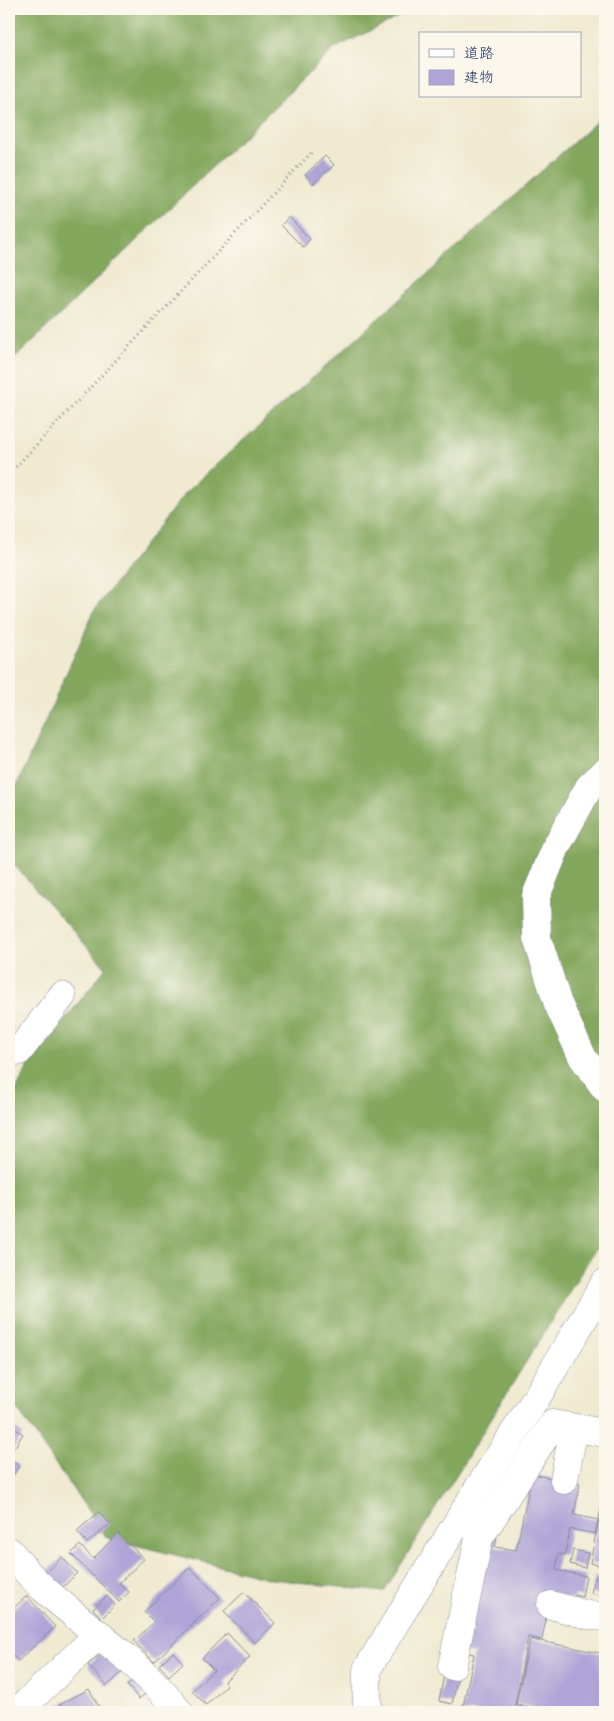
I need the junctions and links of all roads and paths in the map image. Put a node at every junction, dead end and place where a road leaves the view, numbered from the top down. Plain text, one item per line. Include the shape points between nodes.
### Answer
1 (312, 152) dead end
2 (9, 474) edge
3 (605, 772) edge
4 (62, 996) dead end
5 (12, 1053) edge
6 (605, 1088) edge
7 (605, 1282) edge
8 (574, 1428) junction
9 (605, 1433) edge
10 (564, 1480) dead end
11 (9, 1551) edge
12 (551, 1605) dead end
13 (605, 1617) edge
14 (98, 1634) junction
15 (452, 1666) dead end
16 (18, 1712) edge
17 (179, 1712) edge
18 (367, 1712) edge

1 - 2 path
3 - 6 street via 589,787 556,847 536,896 536,938 558,1004 583,1058
4 - 5 street
7 - 18 street via 368,1669
8 - 9 street
8 - 10 street
8 - 15 street via 552,1424 479,1538
11 - 14 street via 42,1587
12 - 13 street via 588,1616
14 - 16 street
14 - 17 street via 163,1692

